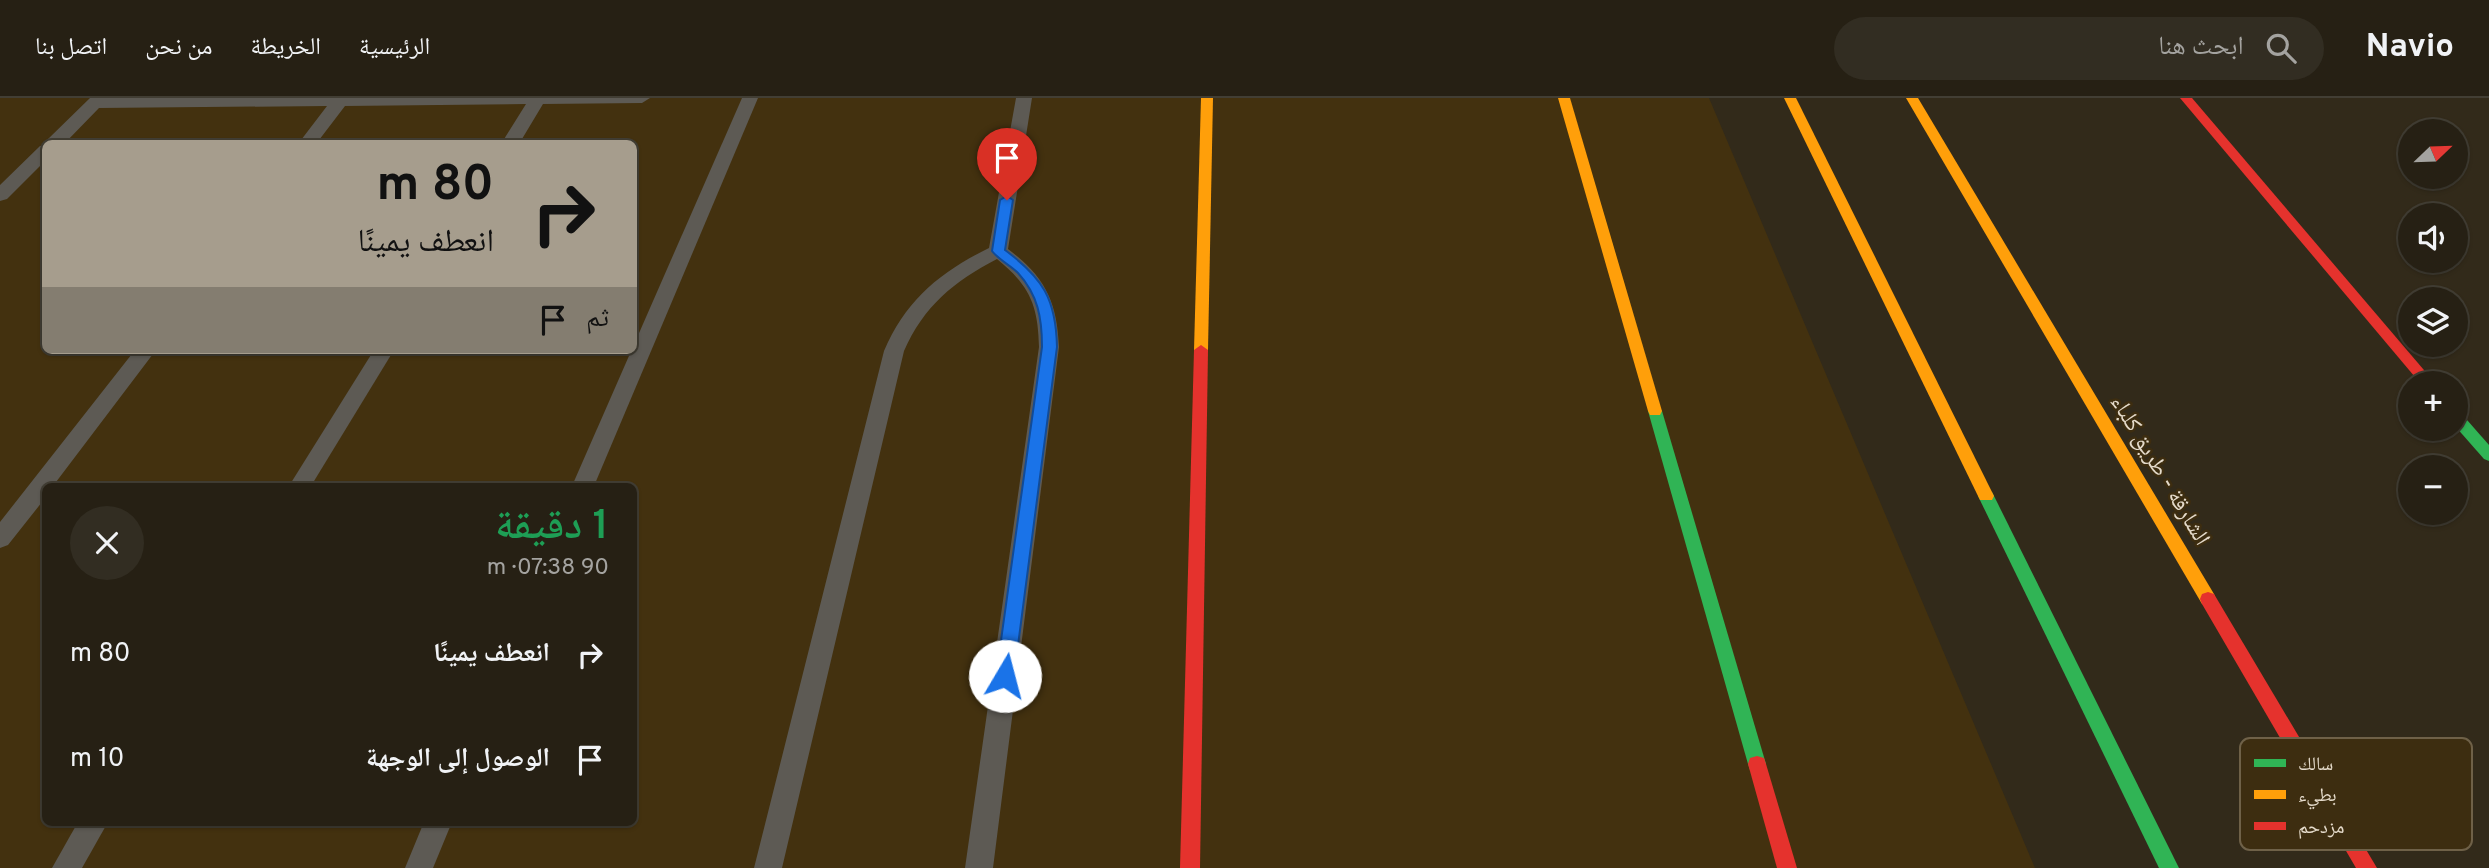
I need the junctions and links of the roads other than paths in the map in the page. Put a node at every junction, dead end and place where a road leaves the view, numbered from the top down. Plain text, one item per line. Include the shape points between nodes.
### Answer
1 (642, 98) edge
2 (750, 98) edge
3 (1024, 98) edge
4 (1208, 98) edge
5 (1564, 98) edge
6 (1790, 98) edge
7 (1912, 98) edge
8 (2186, 98) edge
9 (419, 99) edge
10 (538, 99) edge
11 (306, 100) edge
12 (97, 101) edge
13 (340, 101) junction
14 (57, 140) edge
15 (309, 140) edge
16 (512, 140) edge
17 (42, 154) edge
18 (0, 195) edge
19 (998, 251) junction
20 (143, 354) edge
21 (382, 354) edge
22 (2418, 371) edge
23 (2468, 431) edge
24 (2489, 455) edge
25 (302, 483) edge
26 (584, 483) edge
27 (3, 530) edge
28 (2290, 738) edge
29 (92, 826) edge
30 (436, 826) edge
31 (2356, 850) edge
32 (66, 868) edge
33 (419, 868) edge
34 (768, 868) edge
35 (979, 868) edge
36 (1190, 868) edge
37 (1787, 868) edge
38 (2169, 868) edge
39 (2367, 868) edge

1 - 10 lane
2 - 26 lane
3 - 19 lane
4 - 36 main road
5 - 37 main road
6 - 38 main road
7 - 28 main road, الشارقة - طريق كلباء
8 - 22 main road
9 - 10 lane
9 - 13 lane
10 - 16 lane
11 - 12 lane
11 - 13 lane
12 - 14 lane
13 - 15 lane
17 - 18 lane
19 - 34 lane via 942,283 903,326
19 - 35 lane via 1021,269 1039,292 1049,318 1049,347
20 - 27 lane
21 - 25 lane
23 - 24 main road
29 - 32 lane
30 - 33 lane
31 - 39 main road, الشارقة - طريق كلباء

